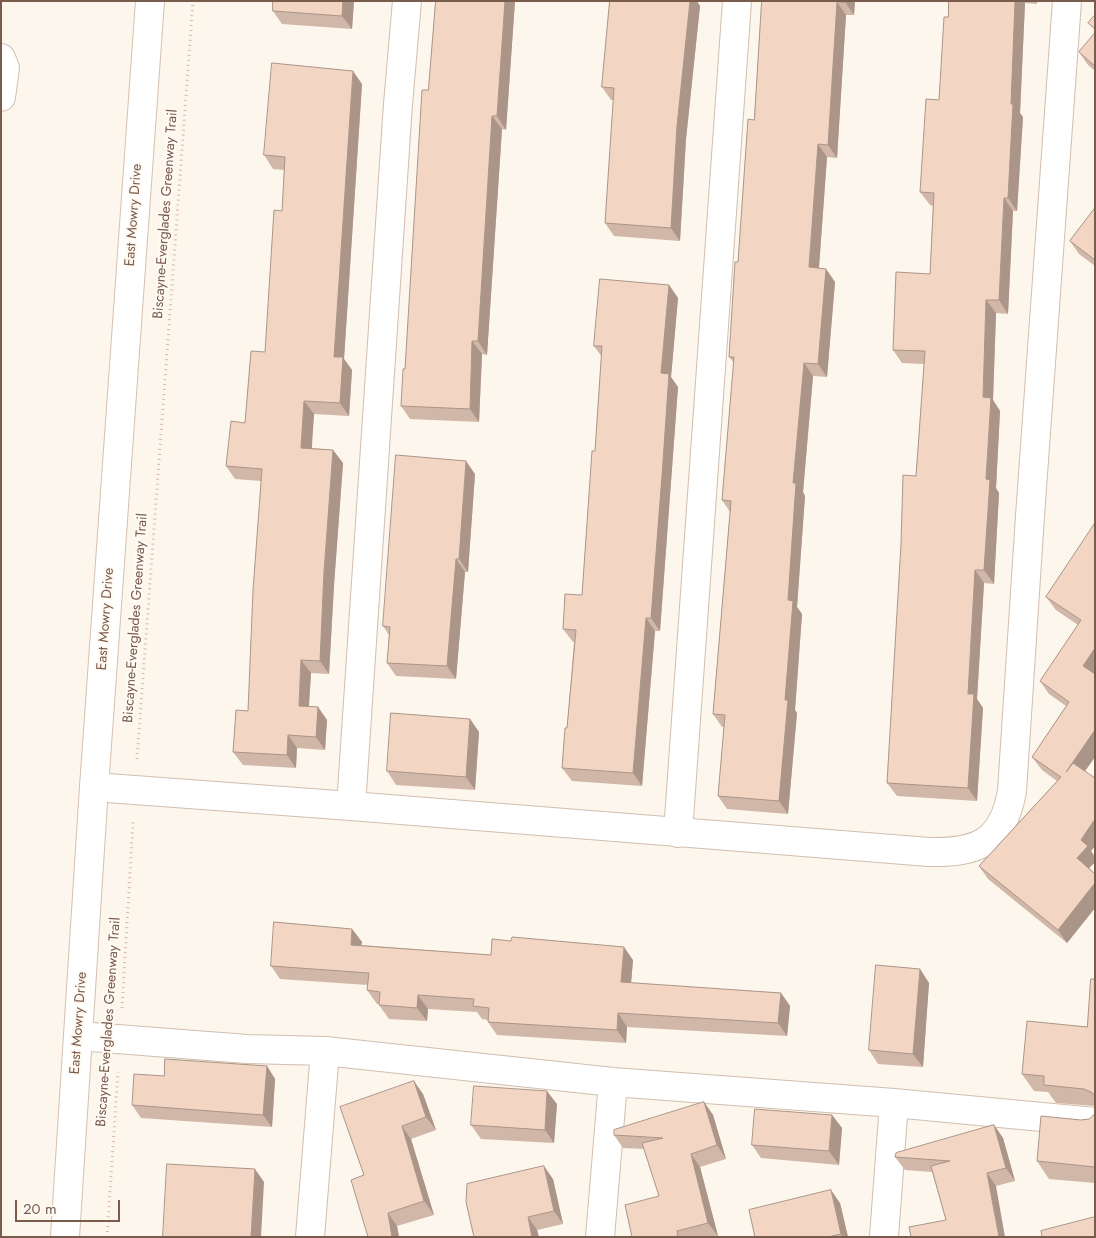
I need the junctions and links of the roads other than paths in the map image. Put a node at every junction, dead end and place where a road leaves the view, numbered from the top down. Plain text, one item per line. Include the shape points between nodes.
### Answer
1 (150, 1) edge
2 (407, 1) edge
3 (737, 1) edge
4 (1067, 1) edge
5 (1, 58) edge
6 (1, 98) edge
7 (94, 787) junction
8 (351, 806) junction
9 (678, 832) junction
10 (78, 1036) junction
11 (325, 1051) junction
12 (613, 1082) junction
13 (894, 1103) junction
14 (1095, 1122) edge
15 (65, 1237) edge
16 (310, 1237) edge
17 (600, 1237) edge
18 (884, 1237) edge

1 - 7 street, East Mowry Drive
2 - 8 street
3 - 9 street
4 - 9 street via 1012,791 1006,816 987,841 969,850 948,852
5 - 6 street via 5,68
7 - 8 street
7 - 10 street, East Mowry Drive
8 - 9 street
10 - 11 street via 247,1049
10 - 15 street, East Mowry Drive
11 - 12 street
11 - 16 street
12 - 13 street
12 - 17 street
13 - 14 street
13 - 18 street

